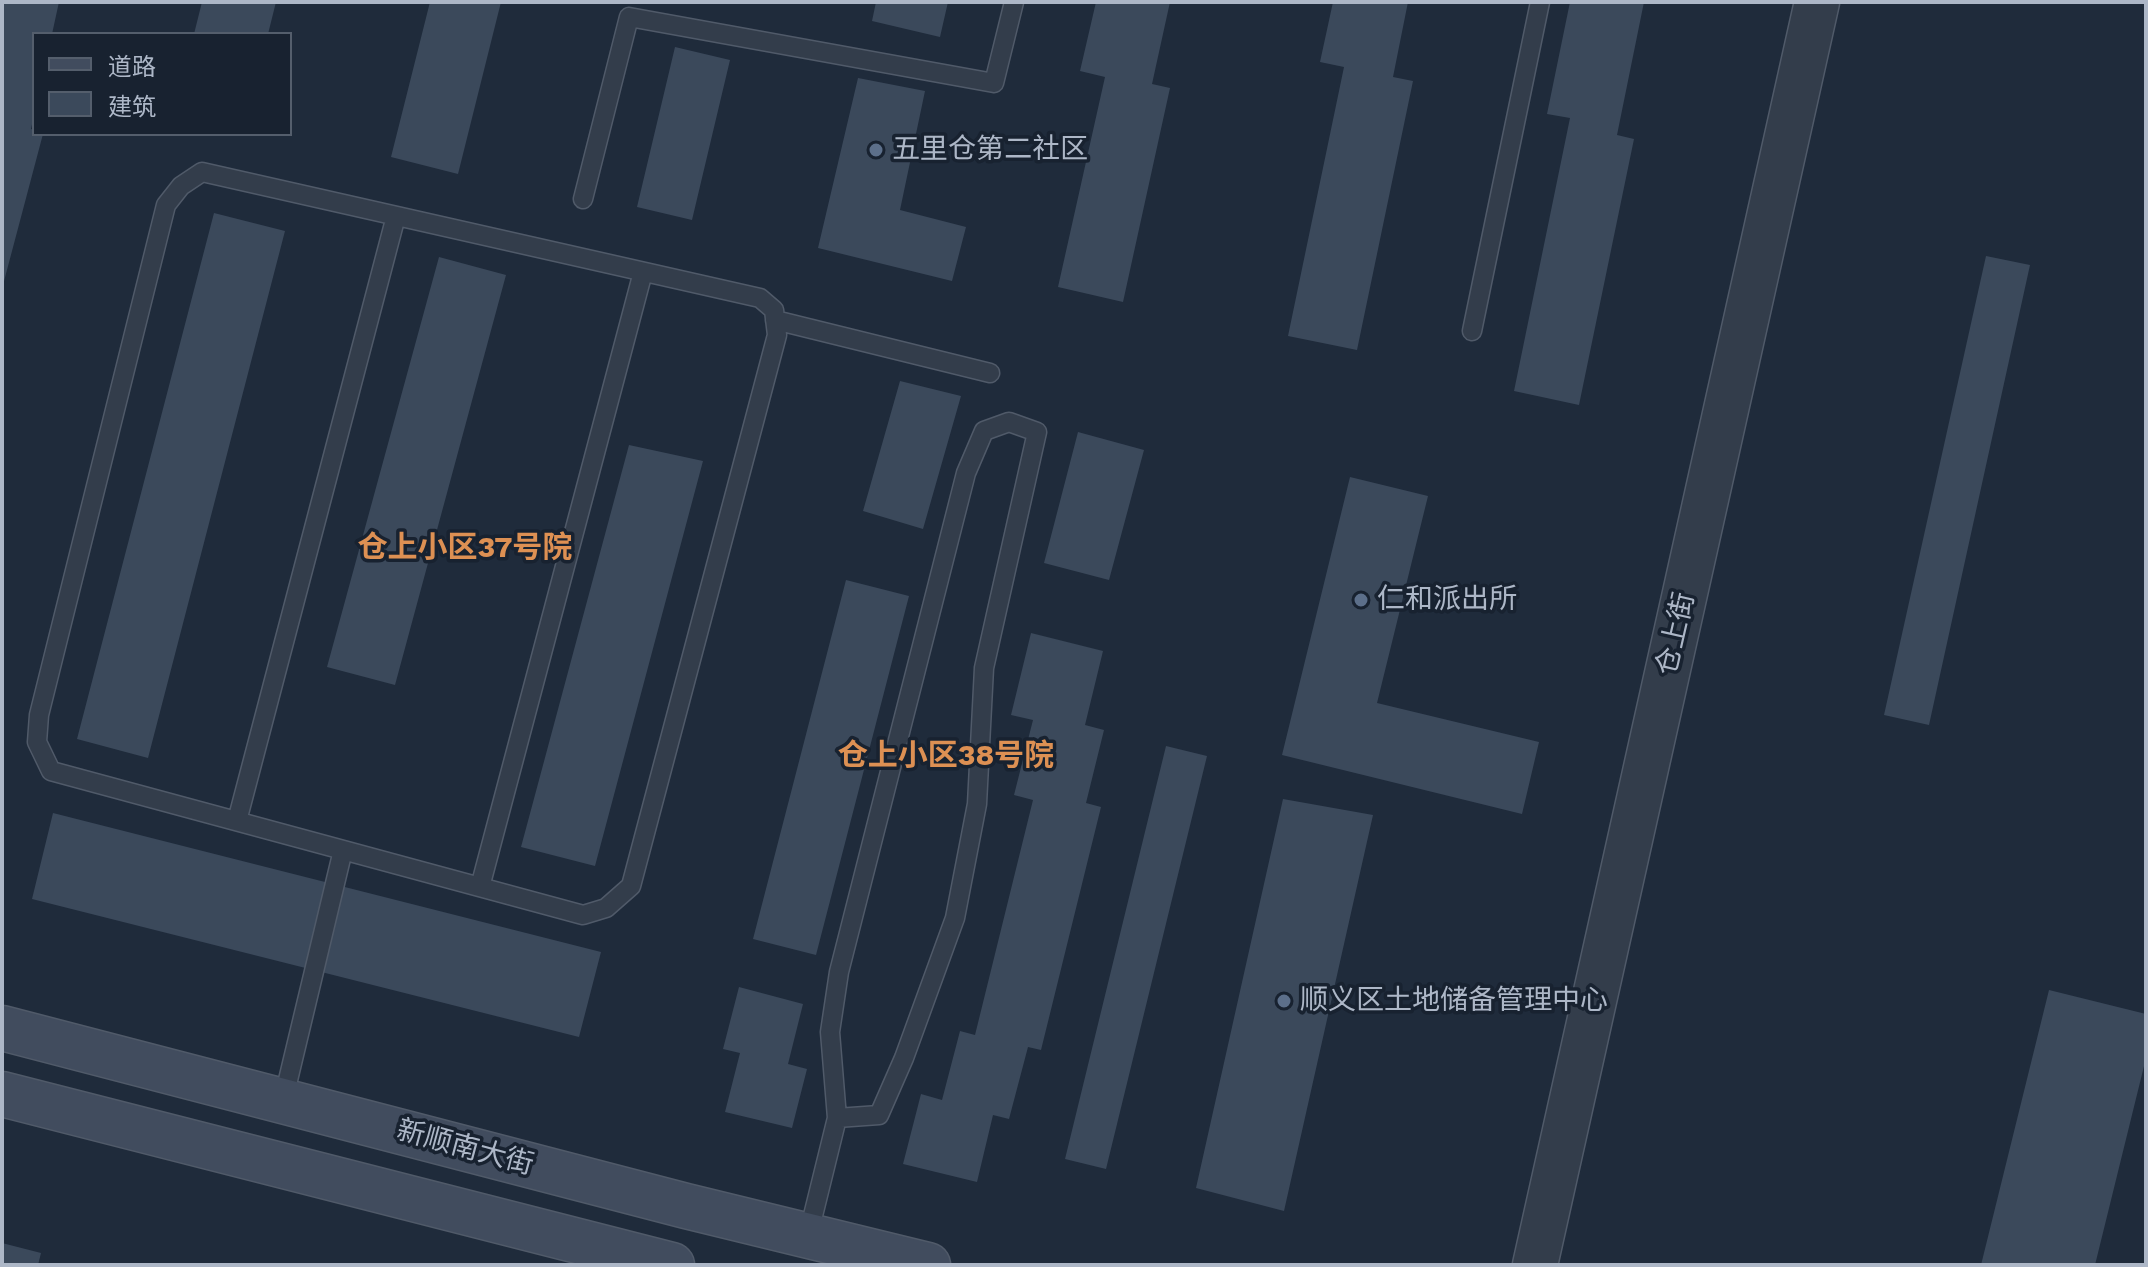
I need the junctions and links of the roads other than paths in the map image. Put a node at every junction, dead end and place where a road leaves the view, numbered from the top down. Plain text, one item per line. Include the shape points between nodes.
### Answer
1 (1014, 2) edge
2 (1540, 2) edge
3 (1817, 2) edge
4 (583, 199) dead end
5 (396, 216) junction
6 (643, 272) junction
7 (775, 320) junction
8 (1472, 331) dead end
9 (990, 373) dead end
10 (237, 821) junction
11 (343, 850) junction
12 (480, 887) junction
13 (2, 1028) edge
14 (2, 1094) edge
15 (283, 1101) junction
16 (837, 1118) junction
17 (808, 1236) junction
18 (672, 1265) edge
19 (928, 1265) edge
20 (1535, 1265) edge

1 - 4 lane via 994,83 629,17
2 - 8 lane
3 - 20 street, 仓上街
5 - 6 lane
5 - 10 lane
5 - 10 lane via 202,172 166,205 39,715 37,742 51,771
6 - 7 lane via 760,298 774,310
6 - 12 lane
7 - 9 lane
7 - 12 lane via 777,335 631,886 606,908 583,915
10 - 11 lane
11 - 12 lane
11 - 15 lane
13 - 15 main road, 新顺南大街
14 - 18 main road
15 - 17 main road, 新顺南大街
16 - 16 lane via 830,1032 839,972 966,473 984,431 1009,422 1037,432 984,668 977,804 955,918 879,1115
16 - 17 lane
17 - 19 main road, 新顺南大街

